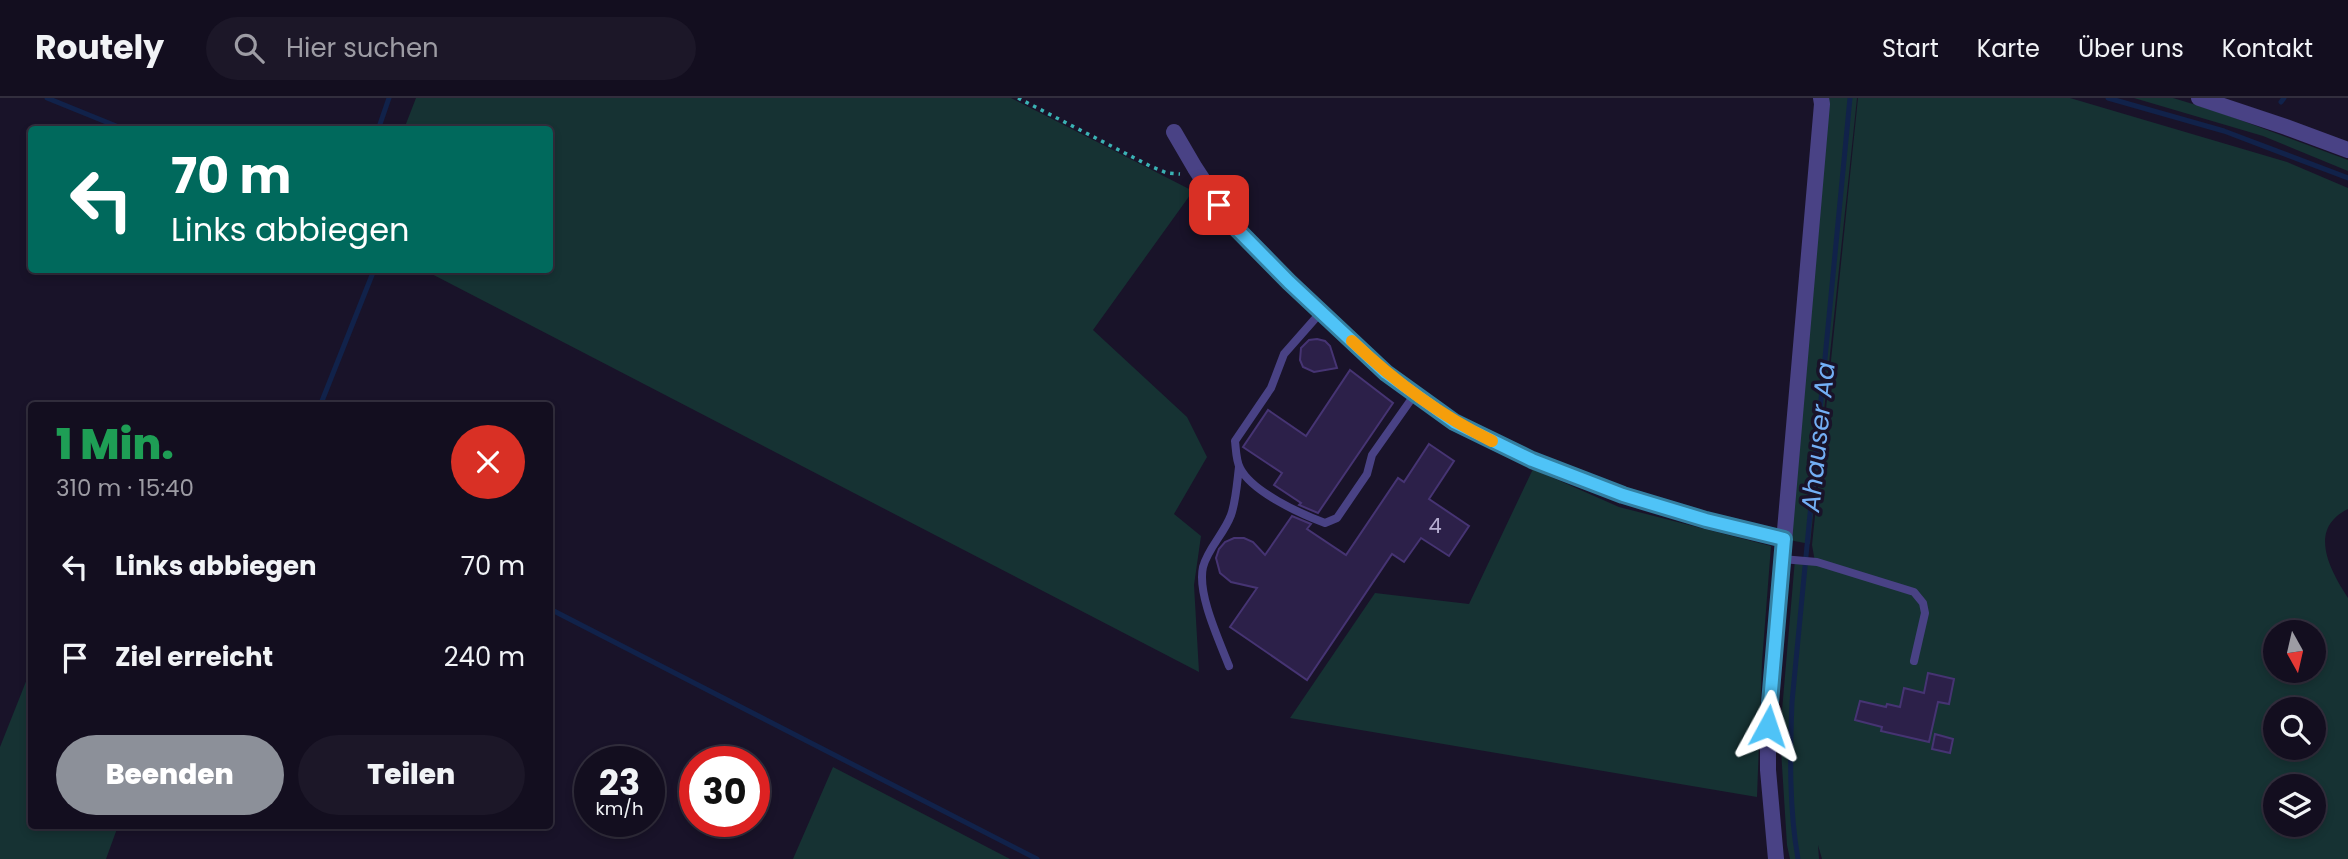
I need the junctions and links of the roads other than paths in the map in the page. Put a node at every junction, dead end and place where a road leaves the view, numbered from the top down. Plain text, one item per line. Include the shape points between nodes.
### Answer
1 (1821, 98) edge
2 (2199, 98) edge
3 (1174, 132) dead end
4 (2348, 150) edge
5 (1321, 312) junction
6 (1415, 394) junction
7 (1239, 467) junction
8 (1784, 539) junction
9 (1788, 559) junction
10 (1914, 661) dead end
11 (1229, 666) dead end
12 (1776, 859) edge

1 - 8 street
2 - 4 street
3 - 5 street via 1231,223
5 - 6 street
5 - 7 lane via 1284,354 1271,388 1235,440
6 - 7 lane via 1372,455 1367,474 1337,518 1325,523 1255,486
6 - 8 street via 1454,422 1532,460 1623,495
7 - 11 lane via 1231,514 1203,569 1206,606
8 - 9 street
9 - 10 lane via 1817,562 1914,592 1925,613
9 - 12 street via 1768,726

